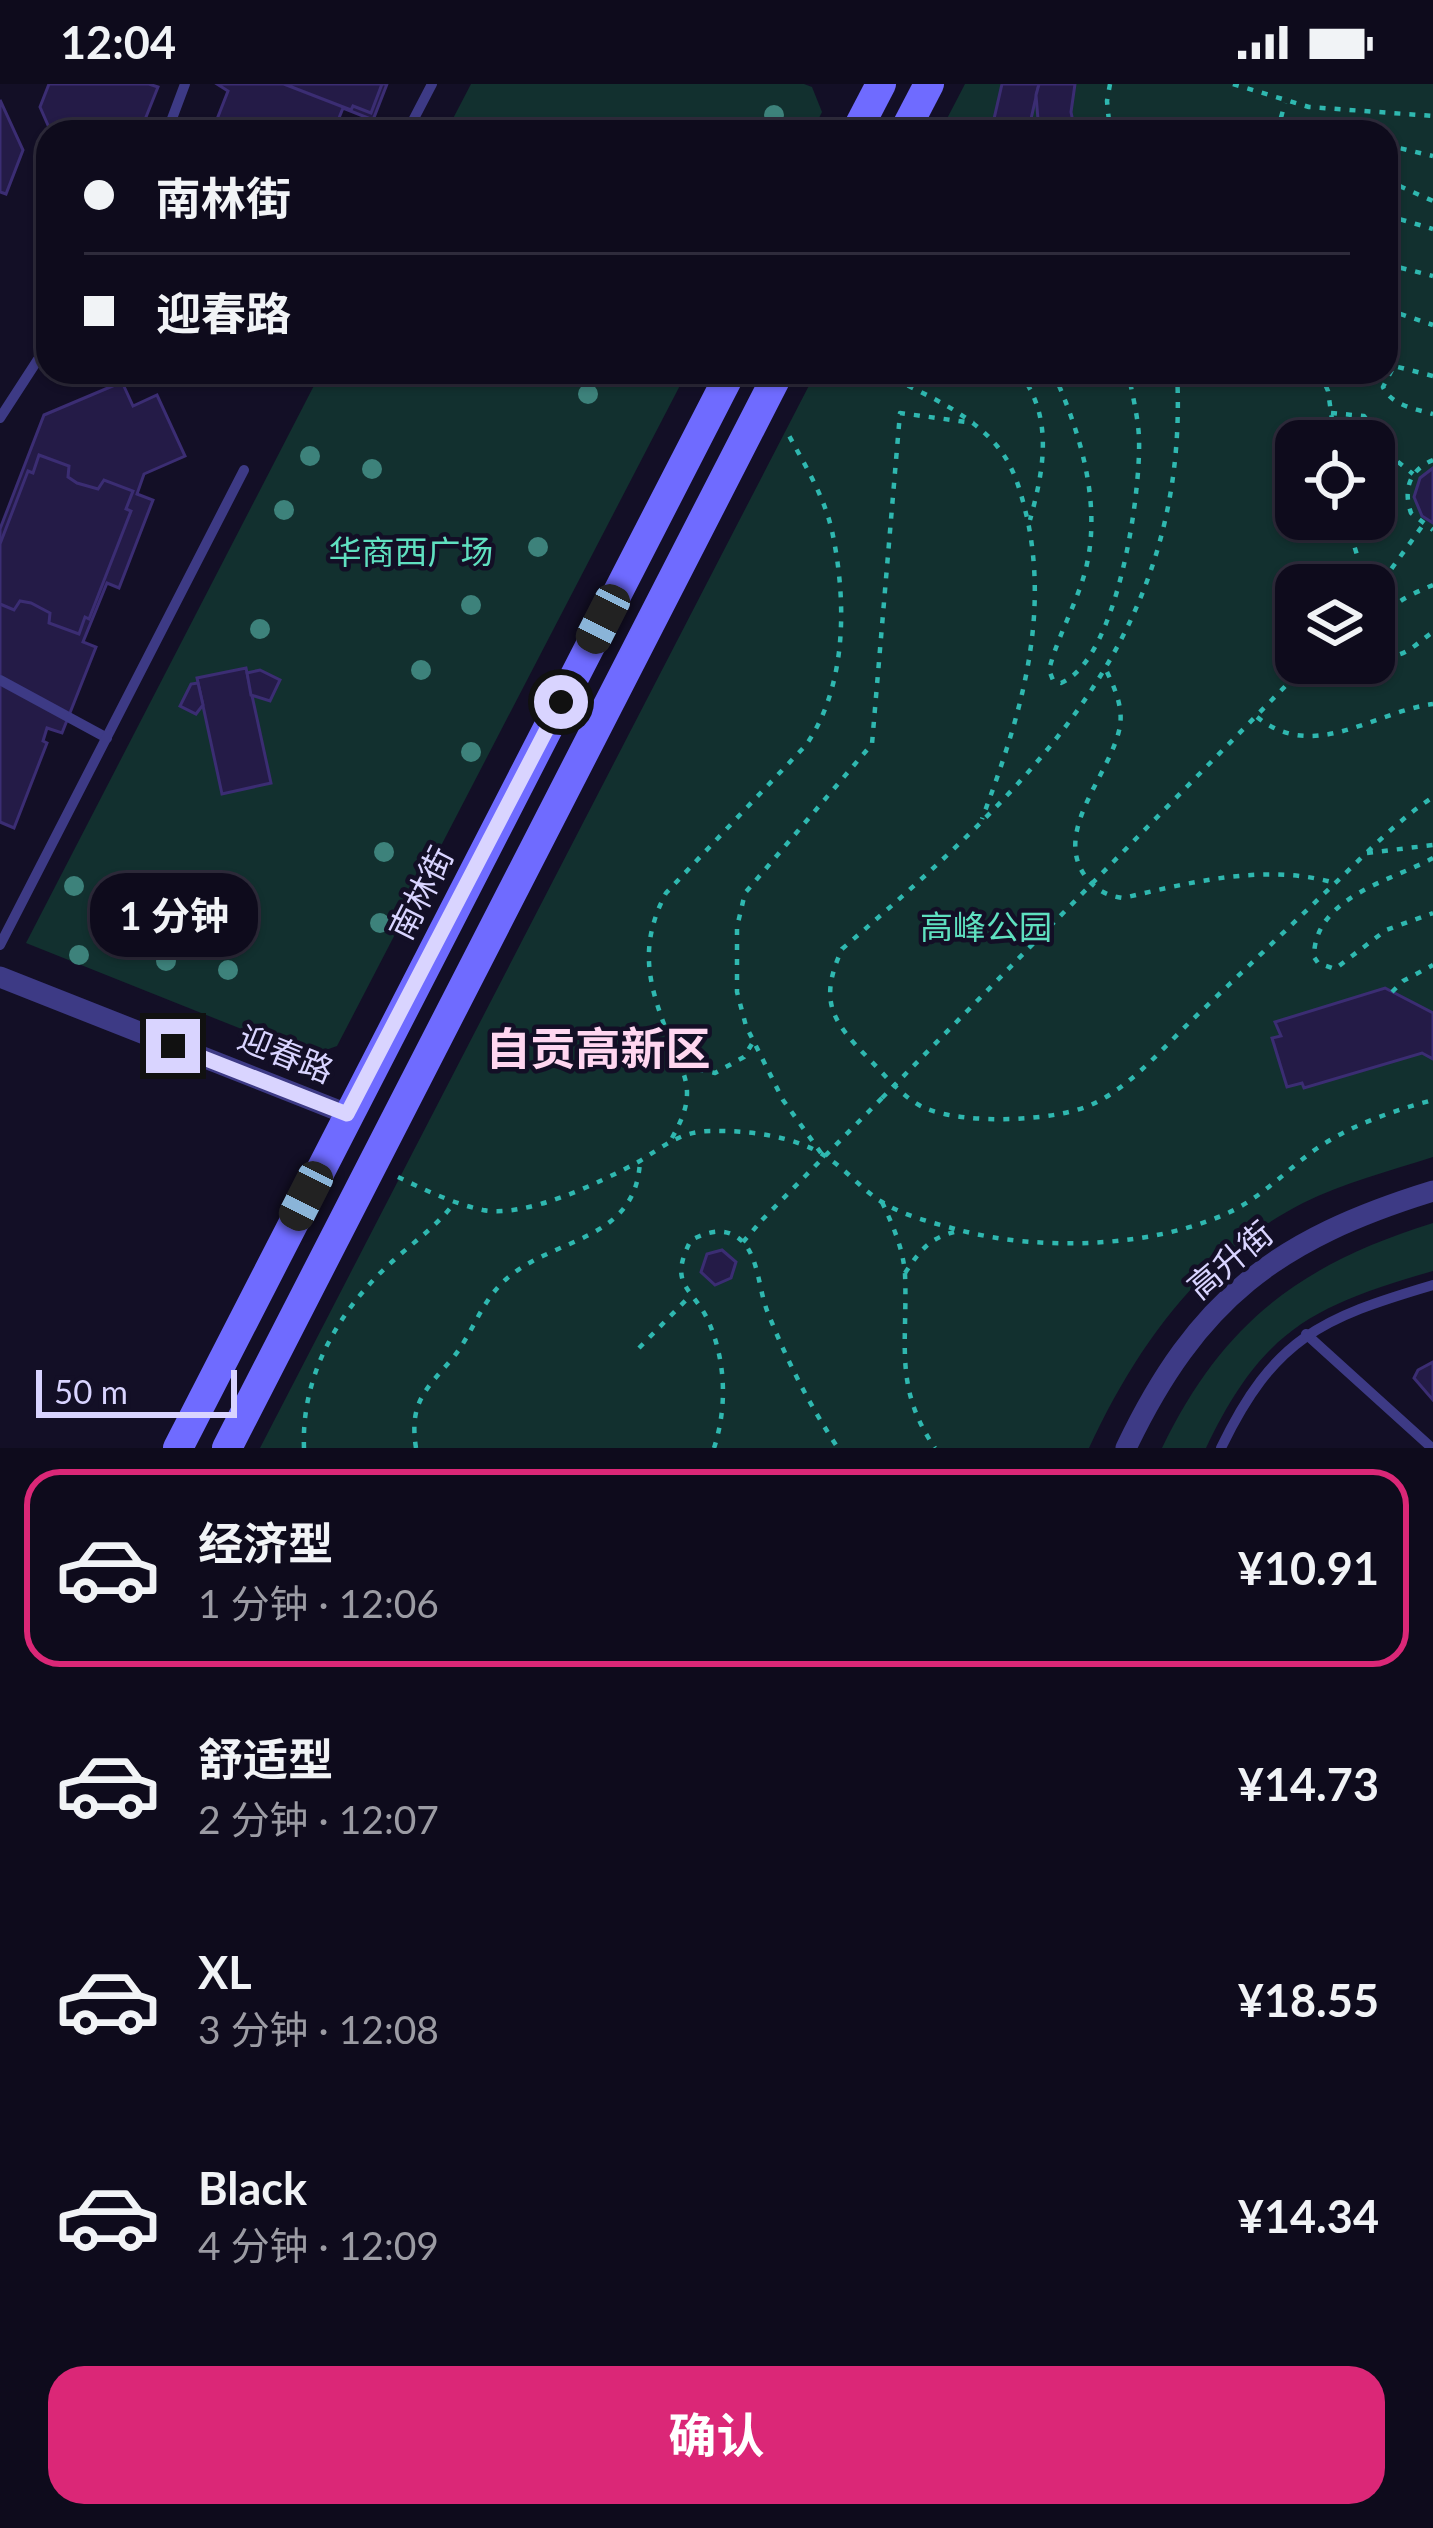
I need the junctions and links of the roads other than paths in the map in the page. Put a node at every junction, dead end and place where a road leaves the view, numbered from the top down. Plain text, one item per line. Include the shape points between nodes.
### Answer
1 (185, 84) edge
2 (432, 84) edge
3 (881, 84) edge
4 (929, 84) edge
5 (171, 120) edge
6 (413, 120) edge
7 (862, 120) edge
8 (910, 120) edge
9 (36, 362) edge
10 (725, 384) edge
11 (773, 384) edge
12 (0, 418) edge
13 (244, 470) dead end
14 (0, 680) edge
15 (106, 738) junction
16 (0, 945) edge
17 (0, 977) edge
18 (347, 1114) junction
19 (1433, 1191) edge
20 (1433, 1285) edge
21 (1306, 1334) junction
22 (178, 1448) edge
23 (227, 1448) edge
24 (1126, 1448) edge
25 (1221, 1448) edge
26 (1432, 1448) edge

1 - 5 lane
2 - 6 lane
3 - 7 main road
4 - 8 main road
9 - 12 lane
10 - 18 main road, 南林街
11 - 23 main road
13 - 15 lane
14 - 15 lane
15 - 16 lane
17 - 18 street, 迎春路
18 - 22 main road, 南林街
19 - 24 street, 高升街 via 1331,1226 1244,1283 1177,1357
20 - 21 lane
21 - 25 lane via 1254,1386
21 - 26 lane

